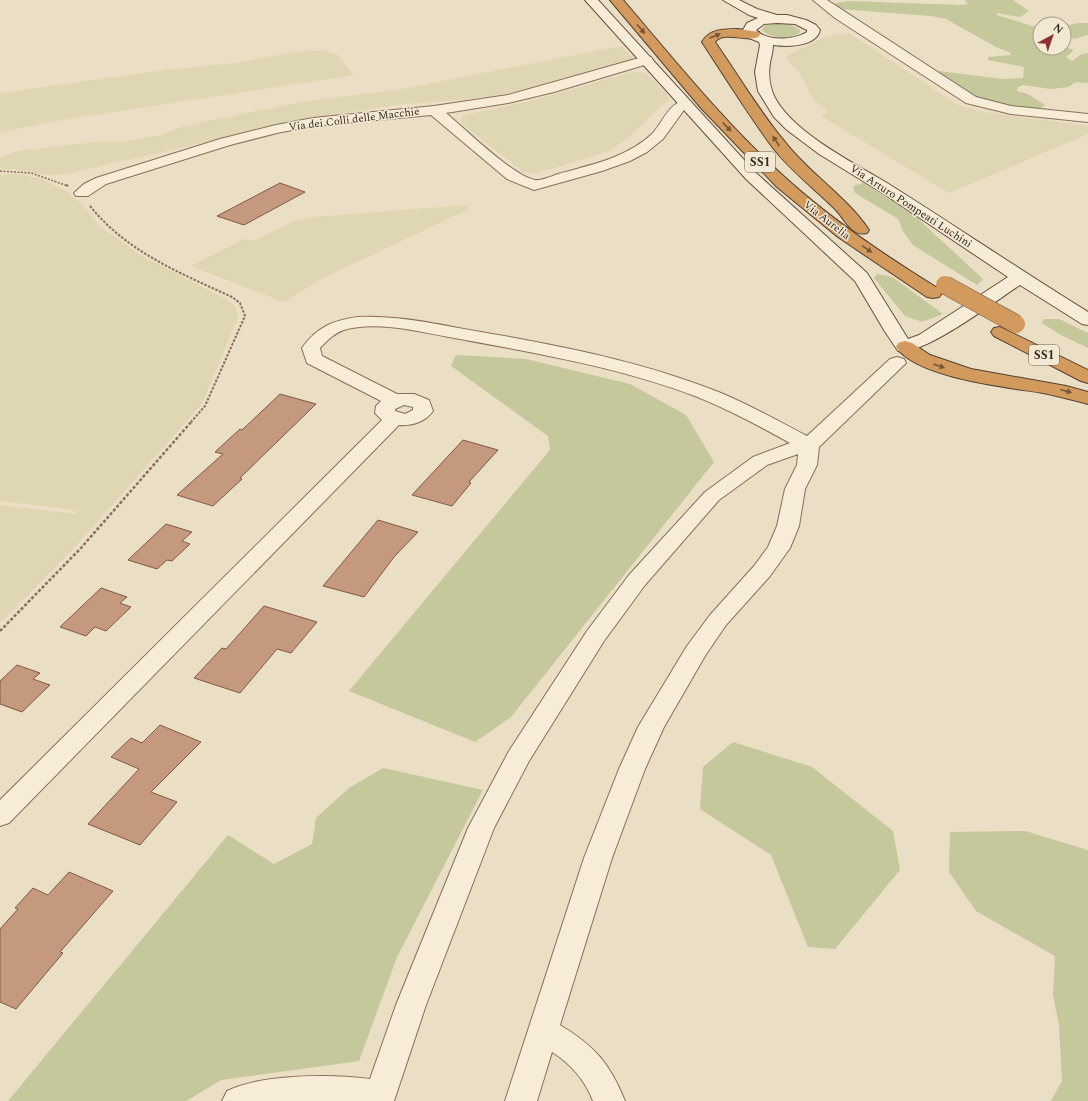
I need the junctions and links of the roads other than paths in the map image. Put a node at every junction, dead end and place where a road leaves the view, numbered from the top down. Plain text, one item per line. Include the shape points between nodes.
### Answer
1 (592, 0) edge
2 (616, 0) edge
3 (631, 0) edge
4 (819, 0) edge
5 (732, 2) edge
6 (777, 19) junction
7 (757, 33) junction
8 (795, 41) junction
9 (684, 59) dead end
10 (646, 60) junction
11 (763, 69) junction
12 (686, 106) junction
13 (434, 110) junction
14 (1088, 118) edge
15 (756, 137) dead end
16 (82, 193) road end
17 (861, 230) junction
18 (1020, 277) junction
19 (939, 289) junction
20 (1088, 320) edge
21 (1008, 328) junction
22 (901, 355) junction
23 (1088, 362) edge
24 (1088, 377) edge
25 (1088, 398) edge
26 (809, 445) junction
27 (0, 816) edge
28 (544, 1031) junction
29 (379, 1098) edge
30 (238, 1101) edge
31 (521, 1101) edge
32 (609, 1101) edge

1 - 10 street
2 -> 19 highway, Via Aurelia / SS1 via 764,166 833,226
3 - 9 highway
4 - 14 street via 971,100 1002,109
5 - 6 street
5 - 7 street via 747,14
6 - 7 street via 767,20
6 - 8 street via 797,21 814,30 810,37
7 - 8 street
7 - 11 street, Via Arturo Pompeati Luchini via 768,48
17 -> 7 highway via 779,145 708,42 712,37 722,34
8 - 11 street via 780,48
10 - 12 street
10 - 13 street, Via dei Colli delle Macchie via 529,94
11 - 18 street, Via Arturo Pompeati Luchini via 764,88 769,101 792,128
12 - 13 street via 679,107 658,136 642,149 597,168 534,185 512,176
12 - 22 street via 751,176 861,277 875,296
13 - 16 street, Via dei Colli delle Macchie via 313,122 264,132 101,181
15 - 17 highway, Via Aurelia / SS1 via 808,188
17 - 19 highway, Via Aurelia / SS1
18 - 20 street, Via Arturo Pompeati Luchini
18 - 22 street
19 - 21 highway, Via Aurelia / SS1
21 - 23 highway, Via Aurelia / SS1
21 - 24 highway, Via Aurelia / SS1
22 -> 25 highway via 974,375 1054,388
22 - 26 street
26 - 27 street via 739,408 686,386 623,368 518,345 389,323 356,322 336,326 322,335 311,348 314,359 394,409
26 - 28 street via 807,464 795,489 788,526 779,548 705,638 676,681 651,726 598,858
26 - 29 street via 760,461 712,496 637,580 595,636 518,758 481,828 411,1005
28 - 31 street
28 - 32 street via 567,1045 594,1069 603,1082
29 - 30 street via 347,1090 289,1092

